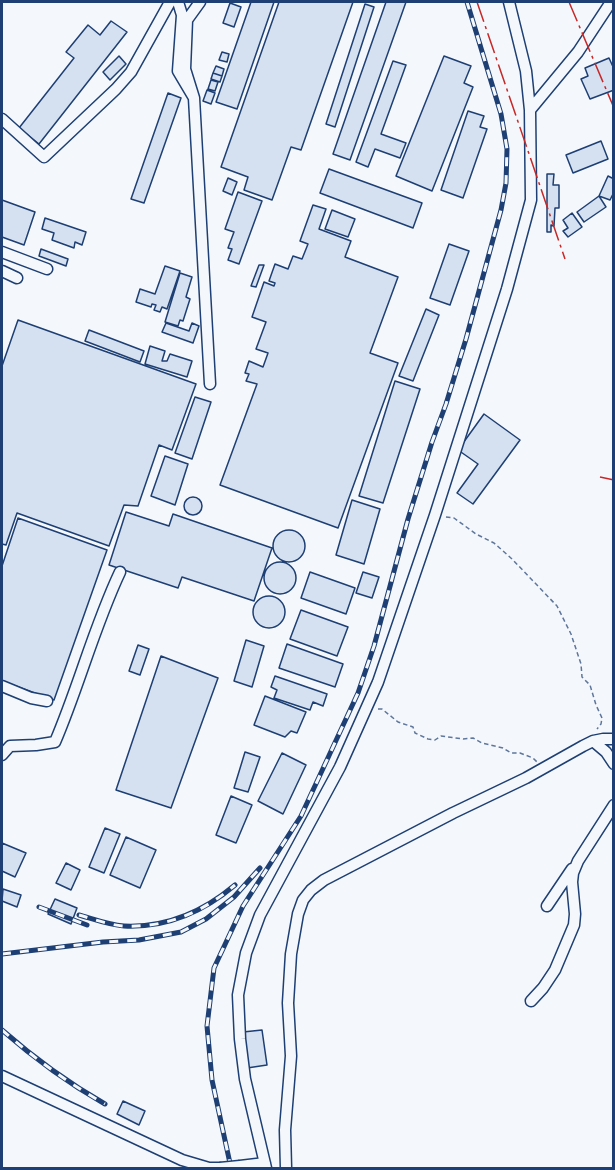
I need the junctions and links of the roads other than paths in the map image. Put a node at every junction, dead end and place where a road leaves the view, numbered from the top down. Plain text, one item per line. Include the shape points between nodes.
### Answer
1 (170, 2) edge
2 (178, 2) edge
3 (200, 2) edge
4 (509, 2) edge
5 (610, 2) edge
6 (194, 98) junction
7 (530, 110) junction
8 (2, 119) edge
9 (2, 252) edge
10 (47, 269) dead end
11 (2, 272) edge
12 (17, 278) dead end
13 (210, 384) dead end
14 (120, 572) dead end
15 (2, 686) edge
16 (47, 701) dead end
17 (594, 736) junction
18 (614, 739) edge
19 (2, 755) edge
20 (614, 764) edge
21 (614, 805) edge
22 (578, 861) junction
23 (547, 906) dead end
24 (531, 1001) dead end
25 (2, 1076) edge
26 (265, 1166) edge
27 (212, 1168) edge
28 (286, 1168) edge

1 - 8 street via 131,72 44,157
2 - 6 street via 182,15 178,71
3 - 6 street via 187,20 185,69
4 - 7 street via 526,71
5 - 7 street via 578,52
6 - 13 street
7 - 26 street via 531,200 435,515 369,704 340,767 260,915 246,953 238,995 240,1039
9 - 10 street
11 - 12 street
14 - 19 street via 55,742 10,746
15 - 16 street
17 - 18 street
17 - 20 street
17 - 28 street via 526,778 324,880 303,900 288,980 291,1056
21 - 22 street
22 - 23 street
22 - 24 street via 572,882 574,925 555,970
25 - 27 street via 182,1160
26 - 27 street, bridge

